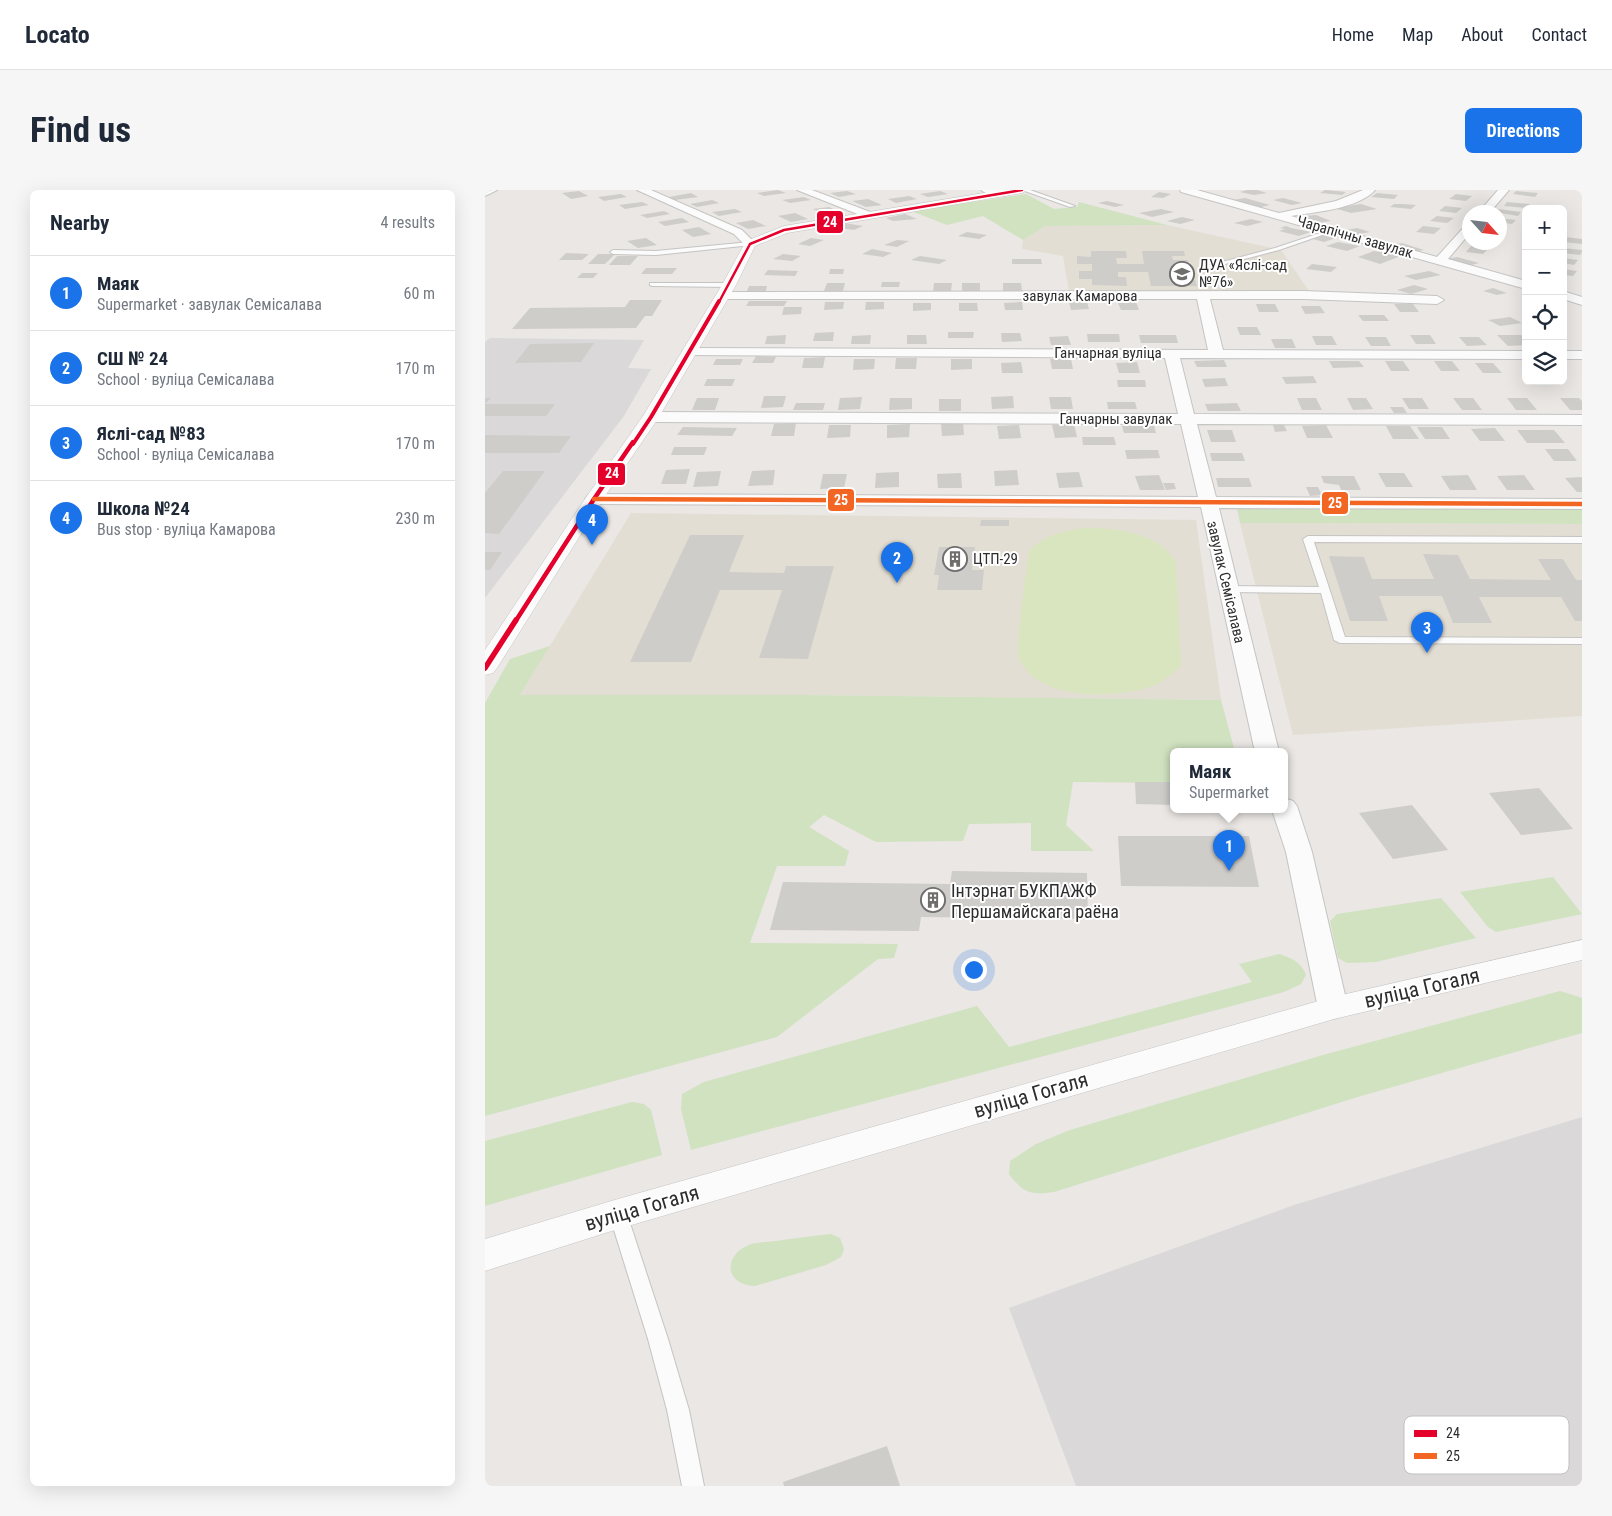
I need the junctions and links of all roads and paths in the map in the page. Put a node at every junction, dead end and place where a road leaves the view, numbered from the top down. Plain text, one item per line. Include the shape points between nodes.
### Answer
1 (494, 190) edge
2 (642, 190) edge
3 (802, 190) edge
4 (986, 190) edge
5 (1023, 190) edge
6 (1186, 190) edge
7 (1369, 190) edge
8 (1504, 190) edge
9 (1006, 193) junction
10 (485, 194) edge
11 (1490, 205) edge
12 (1072, 206) dead end
13 (869, 215) junction
14 (1276, 215) junction
15 (1331, 231) junction
16 (1462, 236) edge
17 (750, 244) junction
18 (613, 252) dead end
19 (1440, 261) junction
20 (1206, 267) dead end
21 (652, 284) dead end
22 (1522, 284) edge
23 (726, 290) junction
24 (1203, 296) junction
25 (1567, 296) edge
26 (1581, 299) edge
27 (1437, 300) dead end
28 (689, 352) junction
29 (1216, 352) junction
30 (1171, 353) junction
31 (1522, 355) edge
32 (1567, 355) edge
33 (1582, 355) edge
34 (651, 417) junction
35 (1187, 420) junction
36 (1582, 420) edge
37 (593, 499) junction
38 (1209, 504) junction
39 (1582, 504) edge
40 (1582, 540) edge
41 (1228, 590) junction
42 (1325, 590) junction
43 (1582, 642) edge
44 (485, 668) edge
45 (1266, 748) edge
46 (1286, 813) edge
47 (1582, 950) edge
48 (1333, 1008) junction
49 (617, 1214) junction
50 (485, 1255) edge
51 (693, 1486) edge

1 - 10 lane
2 - 17 street via 738,232
3 - 13 street
4 - 9 street
5 - 9 street
5 - 12 lane
6 - 14 street, Чарапічны завулак
7 - 14 street via 1358,198 1336,205
8 - 11 street
9 - 13 street
13 - 17 street via 784,230
14 - 15 street, Чарапічны завулак
15 - 19 street, Чарапічны завулак
15 - 20 lane
16 - 19 street
17 - 18 lane via 656,253
17 - 23 street
19 - 22 street, Чарапічны завулак
21 - 23 lane
23 - 24 street, завулак Камарова
23 - 28 street
24 - 27 street, завулак Камарова via 1304,295
24 - 29 street
25 - 26 street
28 - 30 street, Ганчарная вуліца
28 - 34 street
29 - 30 street, Ганчарная вуліца
29 - 31 street, Ганчарная вуліца
30 - 35 street, завулак Семісалава
32 - 33 street
34 - 35 street, Ганчарны завулак
34 - 37 street
35 - 36 street, Ганчарны завулак
35 - 38 street, завулак Семісалава
37 - 38 street
37 - 44 street
38 - 39 street
38 - 41 street, завулак Семісалава
40 - 42 lane via 1308,538
41 - 42 lane
41 - 45 street, завулак Семісалава
42 - 43 lane via 1340,640
46 - 48 street via 1299,852
47 - 48 street, вуліца Гогаля
48 - 49 street, вуліца Гогаля
49 - 50 street, вуліца Гогаля
49 - 51 lane via 678,1410

